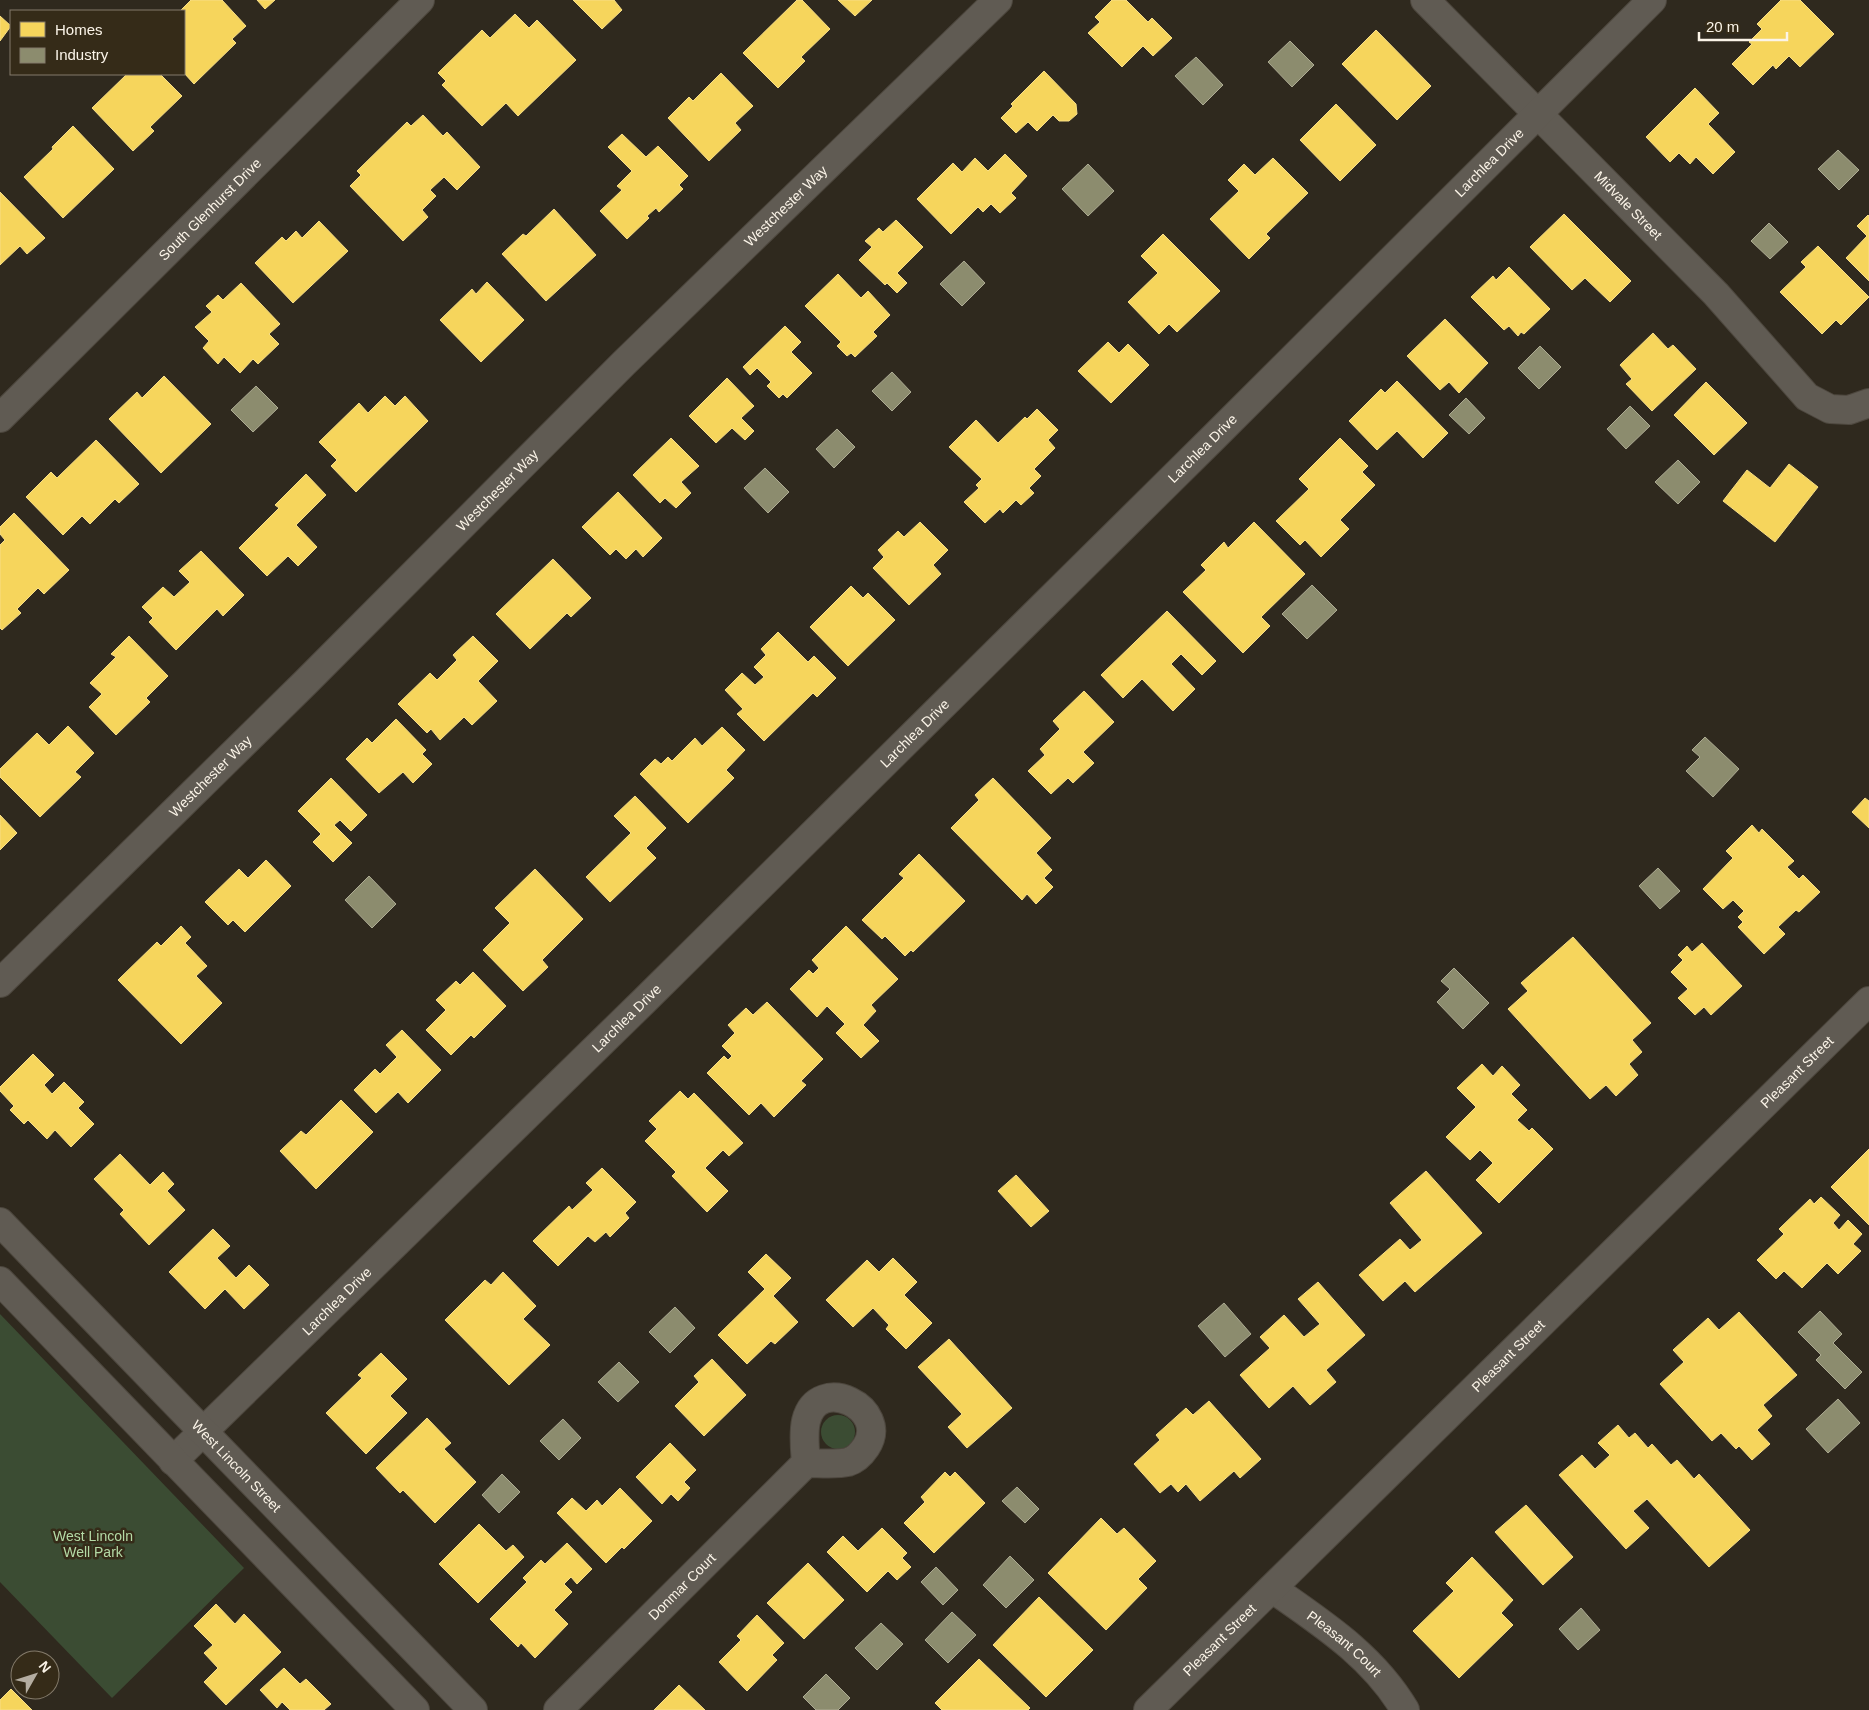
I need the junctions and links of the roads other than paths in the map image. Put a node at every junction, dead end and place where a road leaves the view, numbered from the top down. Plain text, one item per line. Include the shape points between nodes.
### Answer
1 (420, 0) edge
2 (998, 0) edge
3 (1425, 0) edge
4 (1652, 0) edge
5 (1538, 113) junction
6 (1869, 402) edge
7 (0, 418) edge
8 (0, 982) edge
9 (1869, 1001) edge
10 (0, 1222) edge
11 (0, 1281) edge
12 (202, 1431) junction
13 (173, 1461) junction
14 (806, 1463) dead end
15 (1273, 1589) junction
16 (415, 1710) edge
17 (473, 1710) edge
18 (558, 1710) edge
19 (1148, 1710) edge
20 (1405, 1710) edge

1 - 7 street, South Glenhurst Drive
2 - 8 street, Westchester Way via 624,363 286,702
3 - 5 street, Midvale Street
4 - 5 street, Larchlea Drive
5 - 6 street, Midvale Street via 1716,294 1807,397 1830,409 1849,410
5 - 12 street, Larchlea Drive via 652,993
9 - 15 street, Pleasant Street
10 - 12 street, West Lincoln Street
11 - 13 street
12 - 13 street, Larchlea Drive
12 - 17 street, West Lincoln Street
13 - 16 street
14 - 18 street, Donmar Court
15 - 19 street, Pleasant Street
15 - 20 street, Pleasant Court via 1342,1637 1396,1694

